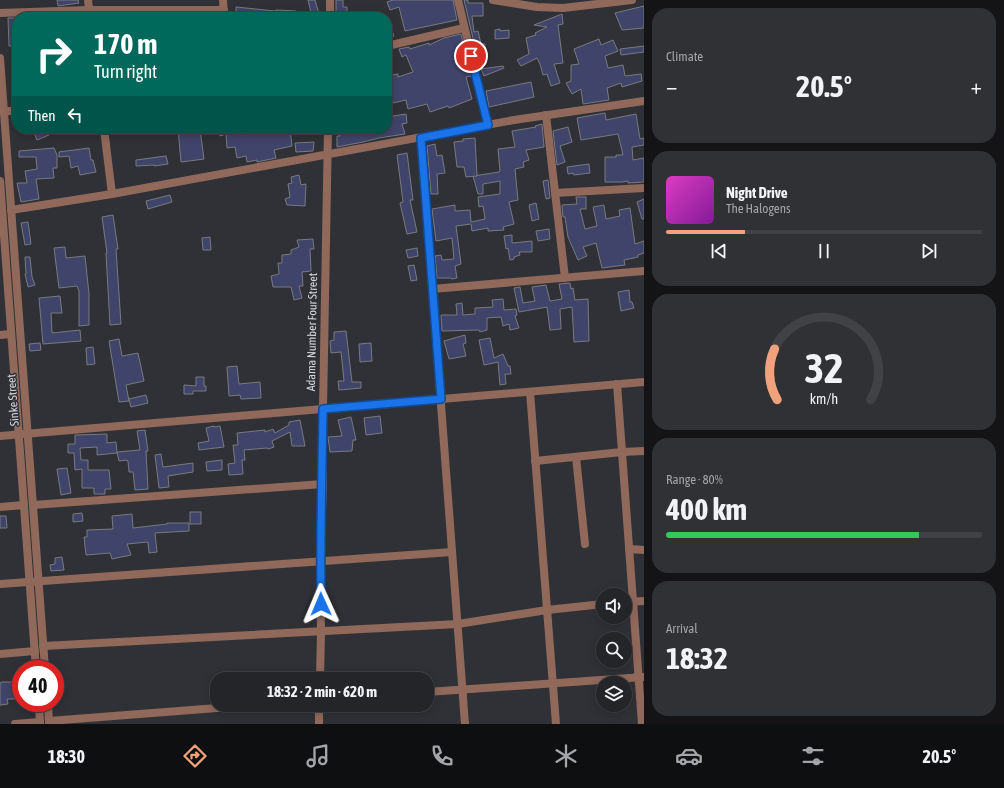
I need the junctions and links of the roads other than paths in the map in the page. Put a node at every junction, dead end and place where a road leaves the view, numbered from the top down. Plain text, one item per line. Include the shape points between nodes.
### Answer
1 (88, 0) edge
2 (223, 0) edge
3 (330, 0) edge
4 (458, 0) edge
5 (493, 0) edge
6 (632, 0) edge
7 (536, 4) edge
8 (90, 12) edge
9 (224, 12) edge
10 (330, 12) edge
11 (0, 13) edge
12 (12, 13) edge
13 (464, 28) junction
14 (392, 45) edge
15 (0, 58) edge
16 (644, 101) edge
17 (2, 111) edge
18 (546, 115) junction
19 (488, 125) junction
20 (105, 134) edge
21 (328, 134) edge
22 (421, 138) junction
23 (328, 156) junction
24 (0, 181) edge
25 (644, 188) edge
26 (555, 193) junction
27 (112, 194) junction
28 (11, 210) junction
29 (1, 213) edge
30 (644, 271) edge
31 (565, 278) junction
32 (432, 289) junction
33 (11, 334) junction
34 (0, 335) edge
35 (644, 382) edge
36 (617, 384) junction
37 (530, 392) junction
38 (441, 399) junction
39 (323, 409) junction
40 (19, 434) junction
41 (28, 434) junction
42 (0, 436) edge
43 (644, 451) edge
44 (622, 452) junction
45 (576, 457) junction
46 (535, 461) junction
47 (322, 484) junction
48 (24, 505) junction
49 (33, 505) junction
50 (0, 507) edge
51 (585, 544) dead end
52 (629, 549) junction
53 (644, 550) edge
54 (452, 552) junction
55 (320, 561) junction
56 (39, 581) junction
57 (30, 582) junction
58 (0, 584) edge
59 (629, 588) edge
60 (632, 601) edge
61 (644, 601) edge
62 (596, 605) edge
63 (547, 610) junction
64 (632, 620) edge
65 (458, 624) junction
66 (321, 632) junction
67 (43, 646) junction
68 (35, 651) junction
69 (0, 654) edge
70 (36, 660) edge
71 (44, 660) edge
72 (320, 672) edge
73 (641, 677) edge
74 (552, 683) junction
75 (463, 690) junction
76 (434, 692) edge
77 (210, 709) edge
78 (39, 712) edge
79 (48, 712) edge
80 (319, 712) edge
81 (49, 722) edge
82 (40, 723) edge
83 (15, 724) edge
84 (319, 724) edge
85 (465, 724) edge
86 (556, 724) edge
87 (642, 724) edge

1 - 8 street
2 - 9 street
3 - 10 street
4 - 13 street
5 - 7 street
6 - 7 street via 563,8
11 - 12 street
13 - 14 street
13 - 19 street
15 - 17 street, Sinke Street
16 - 18 street
17 - 28 street, Sinke Street
18 - 19 street
18 - 26 street
19 - 22 street
20 - 27 street
21 - 23 street, Adama Number Four Street
22 - 23 street
22 - 32 street
23 - 27 street
23 - 39 street, Adama Number Four Street
24 - 29 street, Sinke Street
25 - 26 street
26 - 31 street
27 - 28 street
28 - 41 street, Sinke Street
29 - 33 street, Sinke Street
30 - 31 street
31 - 32 street
32 - 38 street
33 - 34 street
33 - 40 street, Sinke Street
35 - 36 street
36 - 37 street
36 - 44 street
37 - 38 street
37 - 46 street
38 - 39 street
38 - 54 street
39 - 41 street
39 - 47 street, Adama Number Four Street
40 - 41 street
40 - 42 street
40 - 48 street, Sinke Street
41 - 49 street, Sinke Street
43 - 44 street
44 - 45 street
44 - 52 street
45 - 46 street
45 - 51 street
46 - 63 street
47 - 49 street
47 - 55 street, Adama Number Four Street
48 - 50 street
48 - 57 street, Sinke Street
49 - 56 street, Sinke Street
52 - 53 street
52 - 59 street
54 - 55 street
54 - 65 street
55 - 56 street
55 - 66 street, Adama Number Four Street
56 - 57 street
56 - 67 street, Sinke Street
57 - 58 street
57 - 68 street, Sinke Street
60 - 61 street
62 - 63 street
63 - 65 street
63 - 74 street
64 - 73 street
65 - 66 street
65 - 75 street
66 - 67 street
66 - 72 street, Adama Number Four Street
67 - 71 street, Sinke Street
68 - 69 street
68 - 70 street, Sinke Street
73 - 74 street
73 - 87 street
74 - 75 street
74 - 86 street
75 - 76 street
75 - 85 street
77 - 81 street
78 - 82 street
79 - 81 street
80 - 84 street
82 - 83 street

